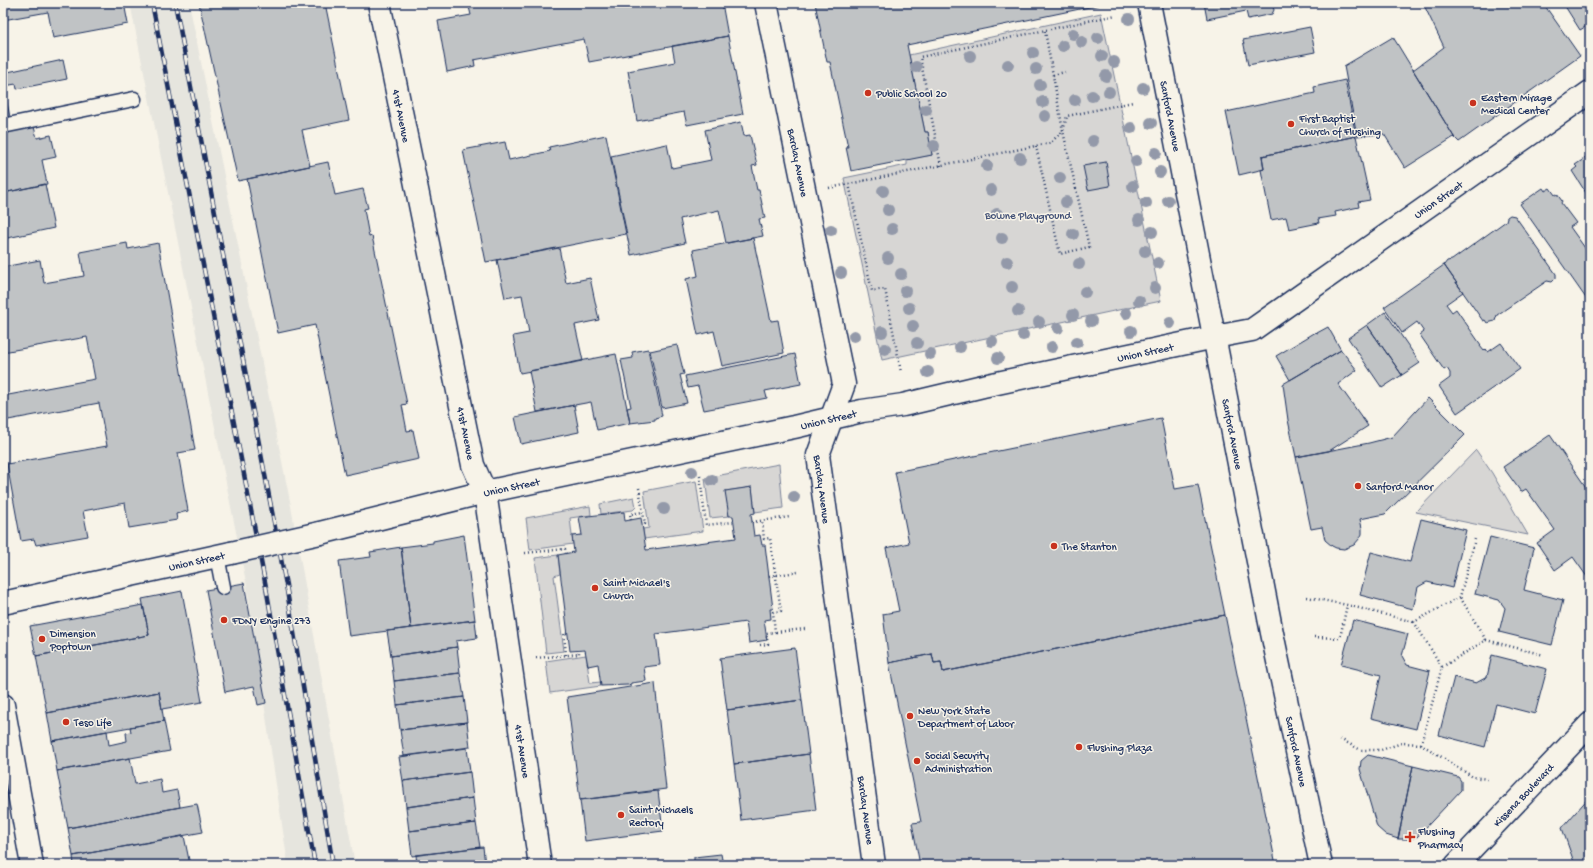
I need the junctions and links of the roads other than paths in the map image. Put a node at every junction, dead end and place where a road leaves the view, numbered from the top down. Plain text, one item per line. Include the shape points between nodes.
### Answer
1 (379, 3) edge
2 (766, 3) edge
3 (1149, 3) edge
4 (1590, 92) edge
5 (134, 99) dead end
6 (3, 126) edge
7 (1215, 337) junction
8 (831, 418) junction
9 (485, 492) junction
10 (224, 555) junction
11 (223, 587) dead end
12 (3, 604) edge
13 (3, 705) edge
14 (1590, 724) edge
15 (32, 865) edge
16 (540, 865) edge
17 (874, 865) edge
18 (1321, 865) edge
19 (1456, 865) edge

1 - 9 street, 41st Avenue via 473,465
2 - 8 street, Barclay Avenue via 844,384
3 - 7 street, Sanford Avenue
4 - 7 street, Union Street via 1252,330
5 - 6 lane
7 - 8 street, Union Street via 990,384 903,406
7 - 18 street, Sanford Avenue via 1272,633
8 - 9 street, Union Street
8 - 17 street, Barclay Avenue via 818,455
9 - 10 street, Union Street, bridge
9 - 16 street, 41st Avenue
10 - 11 lane
10 - 12 street, Union Street
13 - 15 street
14 - 19 street, Kissena Boulevard

